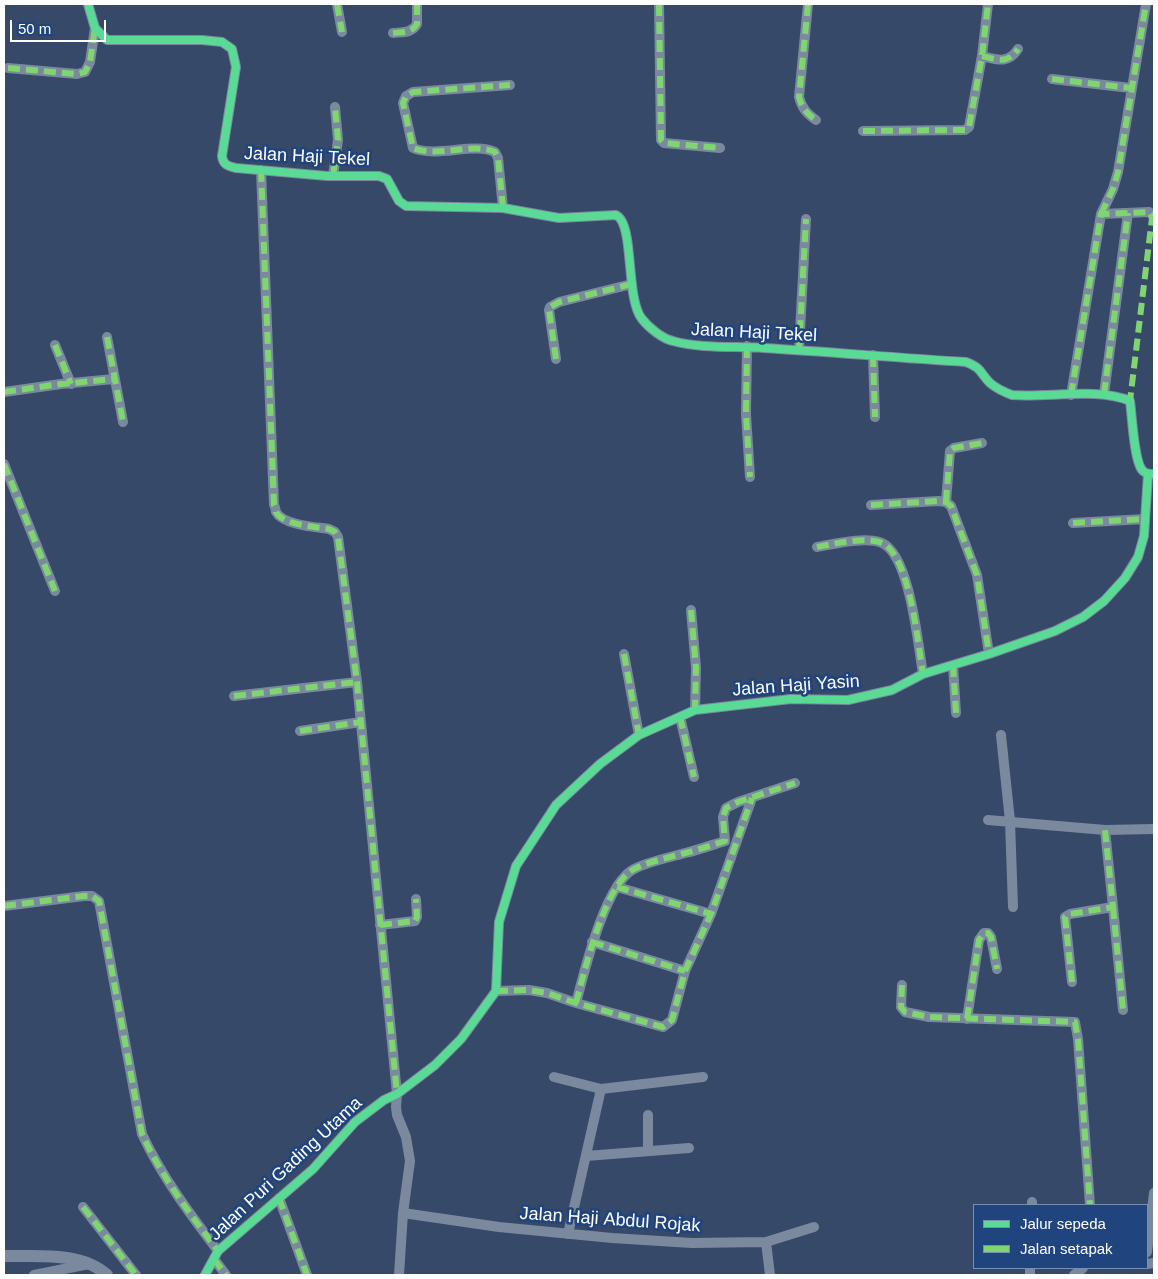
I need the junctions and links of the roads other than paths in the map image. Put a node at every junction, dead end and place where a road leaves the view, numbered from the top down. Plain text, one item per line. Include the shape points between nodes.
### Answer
1 (88, 4) edge
2 (337, 4) edge
3 (417, 4) edge
4 (659, 4) edge
5 (808, 4) edge
6 (988, 4) edge
7 (1146, 4) edge
8 (95, 28) junction
9 (342, 32) dead end
10 (393, 33) dead end
11 (1018, 49) dead end
12 (982, 56) junction
13 (8, 68) dead end
14 (1052, 80) dead end
15 (510, 85) dead end
16 (1131, 88) junction
17 (334, 107) dead end
18 (816, 120) dead end
19 (863, 130) dead end
20 (720, 148) dead end
21 (261, 170) junction
22 (333, 176) junction
23 (503, 208) junction
24 (1128, 213) junction
25 (1101, 214) junction
26 (1151, 214) dead end
27 (806, 219) dead end
28 (632, 284) junction
29 (107, 337) dead end
30 (55, 344) dead end
31 (747, 346) junction
32 (799, 350) junction
33 (873, 355) junction
34 (556, 359) dead end
35 (114, 380) junction
36 (71, 384) junction
37 (4, 392) edge
38 (1104, 394) junction
39 (1071, 395) junction
40 (875, 417) dead end
41 (123, 422) dead end
42 (982, 444) dead end
43 (4, 464) edge
44 (1151, 474) edge
45 (750, 477) dead end
46 (946, 502) junction
47 (871, 504) dead end
48 (1145, 519) junction
49 (1073, 523) dead end
50 (817, 546) dead end
51 (55, 591) dead end
52 (692, 610) dead end
53 (624, 654) dead end
54 (988, 654) junction
55 (952, 665) junction
56 (923, 674) junction
57 (357, 682) junction
58 (234, 696) dead end
59 (694, 710) junction
60 (956, 713) dead end
61 (680, 717) junction
62 (361, 722) junction
63 (300, 731) dead end
64 (639, 735) junction
65 (1002, 735) dead end
66 (694, 777) dead end
67 (795, 783) dead end
68 (752, 798) junction
69 (988, 820) dead end
70 (1010, 821) junction
71 (1154, 829) edge
72 (1105, 830) junction
73 (725, 841) junction
74 (738, 841) junction
75 (617, 887) junction
76 (416, 899) dead end
77 (4, 906) edge
78 (1013, 907) dead end
79 (1113, 907) junction
80 (711, 914) junction
81 (380, 924) junction
82 (592, 942) junction
83 (997, 969) dead end
84 (685, 971) junction
85 (1072, 982) dead end
86 (902, 986) dead end
87 (496, 990) junction
88 (576, 1003) junction
89 (1123, 1010) dead end
90 (967, 1019) junction
91 (554, 1077) dead end
92 (704, 1078) dead end
93 (601, 1089) junction
94 (397, 1094) junction
95 (648, 1114) dead end
96 (689, 1148) dead end
97 (648, 1151) junction
98 (586, 1156) junction
99 (1154, 1193) edge
100 (279, 1198) junction
101 (1090, 1204) edge
102 (84, 1207) dead end
103 (403, 1213) junction
104 (814, 1227) dead end
105 (568, 1234) junction
106 (766, 1242) junction
107 (1148, 1244) edge
108 (216, 1255) junction
109 (4, 1256) edge
110 (89, 1264) junction
111 (34, 1275) edge
112 (107, 1275) edge
113 (136, 1275) edge
114 (205, 1275) edge
115 (226, 1275) edge
116 (307, 1275) edge
117 (399, 1275) edge
118 (770, 1275) edge

1 - 8 street
2 - 9 street
3 - 10 street via 415,27 408,32
4 - 20 street via 661,140 664,143
5 - 18 street via 799,97 807,114
6 - 12 street
7 - 16 street
8 - 13 street via 90,62 85,72
8 - 21 street, Jalan Haji Tekel via 107,40 202,40 222,42 232,49 236,67 223,162 236,168
11 - 12 street via 1007,60
12 - 19 street via 969,127 965,130
14 - 16 street
15 - 23 street via 414,92 406,96 404,103 413,148 425,152 496,152
16 - 25 street via 1118,172
17 - 22 street via 338,140
21 - 22 street, Jalan Haji Tekel
21 - 57 street via 274,505 276,512 288,521 329,529 338,537
22 - 23 street, Jalan Haji Tekel via 379,176 387,179 399,201 406,206
23 - 28 street, Jalan Haji Tekel via 559,218 619,216 630,258
24 - 25 street
24 - 26 street
24 - 38 street
25 - 39 street
27 - 32 street
28 - 31 street, Jalan Haji Tekel via 635,308 642,320 670,340 696,346
28 - 34 street via 550,307
29 - 35 street
30 - 36 street
31 - 32 street, Jalan Haji Tekel
31 - 45 street via 746,414
32 - 33 street, Jalan Haji Tekel
33 - 39 street, Jalan Haji Tekel via 966,362 980,370 1002,392 1012,395
33 - 40 street
35 - 36 street
35 - 41 street
36 - 37 street
38 - 39 street, Jalan Haji Tekel
38 - 44 street, Jalan Haji Tekel via 1130,401 1137,458 1142,470
42 - 46 street via 950,451
43 - 51 street
44 - 48 street, Jalan Haji Yasin
46 - 47 street
46 - 54 street via 953,510 977,575
48 - 49 street
48 - 54 street, Jalan Haji Yasin via 1138,557 1125,578 1104,601 1083,617 1055,631
50 - 56 street via 867,541 881,542 892,549 906,580
52 - 59 street via 696,668
53 - 64 street
54 - 55 street, Jalan Haji Yasin
55 - 56 street, Jalan Haji Yasin
55 - 60 street
56 - 59 street, Jalan Haji Yasin via 892,690 848,700 791,699
57 - 58 street
57 - 62 street
59 - 61 street, Jalan Haji Yasin
61 - 64 street, Jalan Haji Yasin
61 - 66 street
62 - 63 street
62 - 81 street
64 - 87 street, Jalan Haji Yasin via 600,764 556,805 516,866 499,922
65 - 70 street
67 - 68 street
68 - 73 street via 724,811
68 - 74 street
69 - 70 street
70 - 72 street
70 - 78 street
71 - 72 street
72 - 79 street
73 - 74 street
73 - 75 street via 632,869
74 - 80 street
75 - 80 street
75 - 82 street
76 - 81 street via 418,917 415,921
77 - 108 street via 84,896 92,896 99,901 142,1134 178,1198
79 - 85 street via 1065,917
79 - 89 street
80 - 84 street
81 - 94 street
82 - 84 street
82 - 88 street
83 - 90 street via 991,937 984,933 979,940
84 - 88 street via 672,1020 662,1027
86 - 90 street via 901,1007 905,1012
87 - 88 street via 529,990
87 - 94 street via 461,1039 436,1066
90 - 101 street via 1075,1022
91 - 93 street
92 - 93 street
93 - 98 street
94 - 100 street, Jalan Puri Gading Utama via 354,1122 313,1169
94 - 103 street via 397,1115 406,1137 410,1161
95 - 97 street
96 - 97 street
97 - 98 street
98 - 105 street
99 - 107 street
100 - 108 street, Jalan Puri Gading Utama
100 - 116 street
102 - 113 street
103 - 105 street, Jalan Haji Abdul Rojak
103 - 117 street
104 - 106 street, Jalan Haji Abdul Rojak
105 - 106 street, Jalan Haji Abdul Rojak via 692,1243
106 - 118 street
108 - 114 street, Jalan Puri Gading Utama
108 - 115 street
109 - 110 street via 64,1258
110 - 111 street
110 - 112 street

